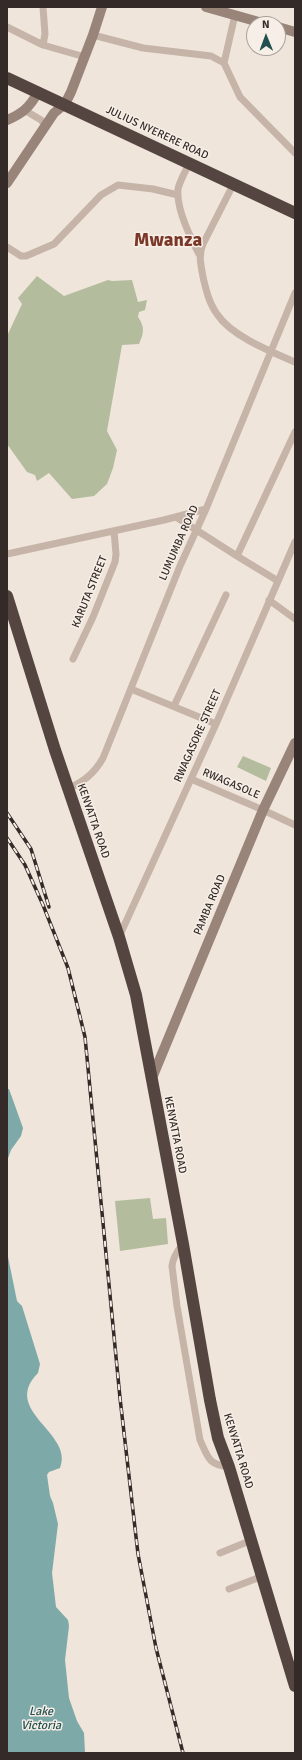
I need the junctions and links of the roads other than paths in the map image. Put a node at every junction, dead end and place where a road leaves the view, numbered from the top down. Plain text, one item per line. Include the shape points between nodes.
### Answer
1 (43, 7) edge
2 (102, 7) edge
3 (206, 7) edge
4 (235, 15) junction
5 (246, 18) edge
6 (7, 27) edge
7 (93, 35) junction
8 (43, 45) junction
9 (85, 57) junction
10 (224, 62) junction
11 (7, 78) edge
12 (38, 92) junction
13 (65, 104) junction
14 (26, 111) junction
15 (7, 120) edge
16 (46, 126) junction
17 (295, 153) edge
18 (189, 163) junction
19 (7, 183) edge
20 (234, 183) junction
21 (178, 195) junction
22 (295, 213) edge
23 (7, 247) edge
24 (199, 254) junction
25 (295, 293) edge
26 (271, 352) junction
27 (295, 362) edge
28 (295, 432) edge
29 (206, 509) junction
30 (176, 517) junction
31 (114, 531) junction
32 (196, 531) junction
33 (295, 542) edge
34 (7, 554) edge
35 (236, 556) junction
36 (278, 581) junction
37 (226, 595) dead end
38 (7, 596) edge
39 (269, 600) junction
40 (295, 619) edge
41 (73, 659) dead end
42 (131, 689) junction
43 (174, 706) junction
44 (216, 724) junction
45 (295, 742) edge
46 (191, 779) junction
47 (68, 789) junction
48 (263, 810) junction
49 (295, 825) edge
50 (119, 937) junction
51 (152, 1078) junction
52 (183, 1244) junction
53 (229, 1467) junction
54 (252, 1540) junction
55 (220, 1553) dead end
56 (263, 1576) junction
57 (229, 1589) dead end
58 (295, 1686) edge

1 - 8 street
2 - 7 main road
3 - 4 main road
4 - 5 main road
4 - 10 street
6 - 8 street
7 - 9 main road
7 - 10 street via 143,48 211,56
8 - 9 street
9 - 13 main road
10 - 17 street via 240,97
11 - 12 highway, JULIUS NYERERE ROAD
12 - 13 highway, JULIUS NYERERE ROAD
12 - 14 main road
13 - 16 main road via 54,113
13 - 18 highway, JULIUS NYERERE ROAD
14 - 15 main road
14 - 16 street
16 - 19 main road
18 - 20 highway, JULIUS NYERERE ROAD
18 - 21 street via 180,183
20 - 22 highway, JULIUS NYERERE ROAD
20 - 24 street
21 - 23 street via 118,185 101,195 54,244 26,256 21,256
21 - 24 street via 190,237
24 - 26 street via 207,291 217,316 234,331
25 - 26 street, LUMUMBA ROAD
26 - 27 street
26 - 29 street, LUMUMBA ROAD
28 - 35 street
29 - 30 street
29 - 32 street, LUMUMBA ROAD
30 - 31 street
30 - 32 street
31 - 34 street
31 - 41 street, KARUTA STREET via 115,562
32 - 35 street
32 - 42 street, LUMUMBA ROAD
33 - 36 street, RWAGASORE STREET
35 - 36 street
36 - 39 street, RWAGASORE STREET
37 - 43 street
38 - 47 highway, KENYATTA ROAD
39 - 40 street
39 - 44 street, RWAGASORE STREET
42 - 43 street
42 - 47 street, LUMUMBA ROAD via 97,768 90,776
43 - 44 street
44 - 46 street, RWAGASORE STREET
45 - 48 main road, PAMBA ROAD
46 - 48 street, RWAGASOLE
46 - 50 street, RWAGASORE STREET
47 - 50 highway, KENYATTA ROAD
48 - 49 street, RWAGASOLE
48 - 51 main road, PAMBA ROAD
50 - 51 highway, KENYATTA ROAD via 140,1010
51 - 52 highway, KENYATTA ROAD
52 - 53 highway, KENYATTA ROAD via 210,1400 218,1438
52 - 53 street via 172,1260 172,1271 200,1440 209,1460 218,1466
53 - 54 highway, KENYATTA ROAD
54 - 55 street
54 - 56 highway, KENYATTA ROAD
56 - 57 street
56 - 58 highway, KENYATTA ROAD

